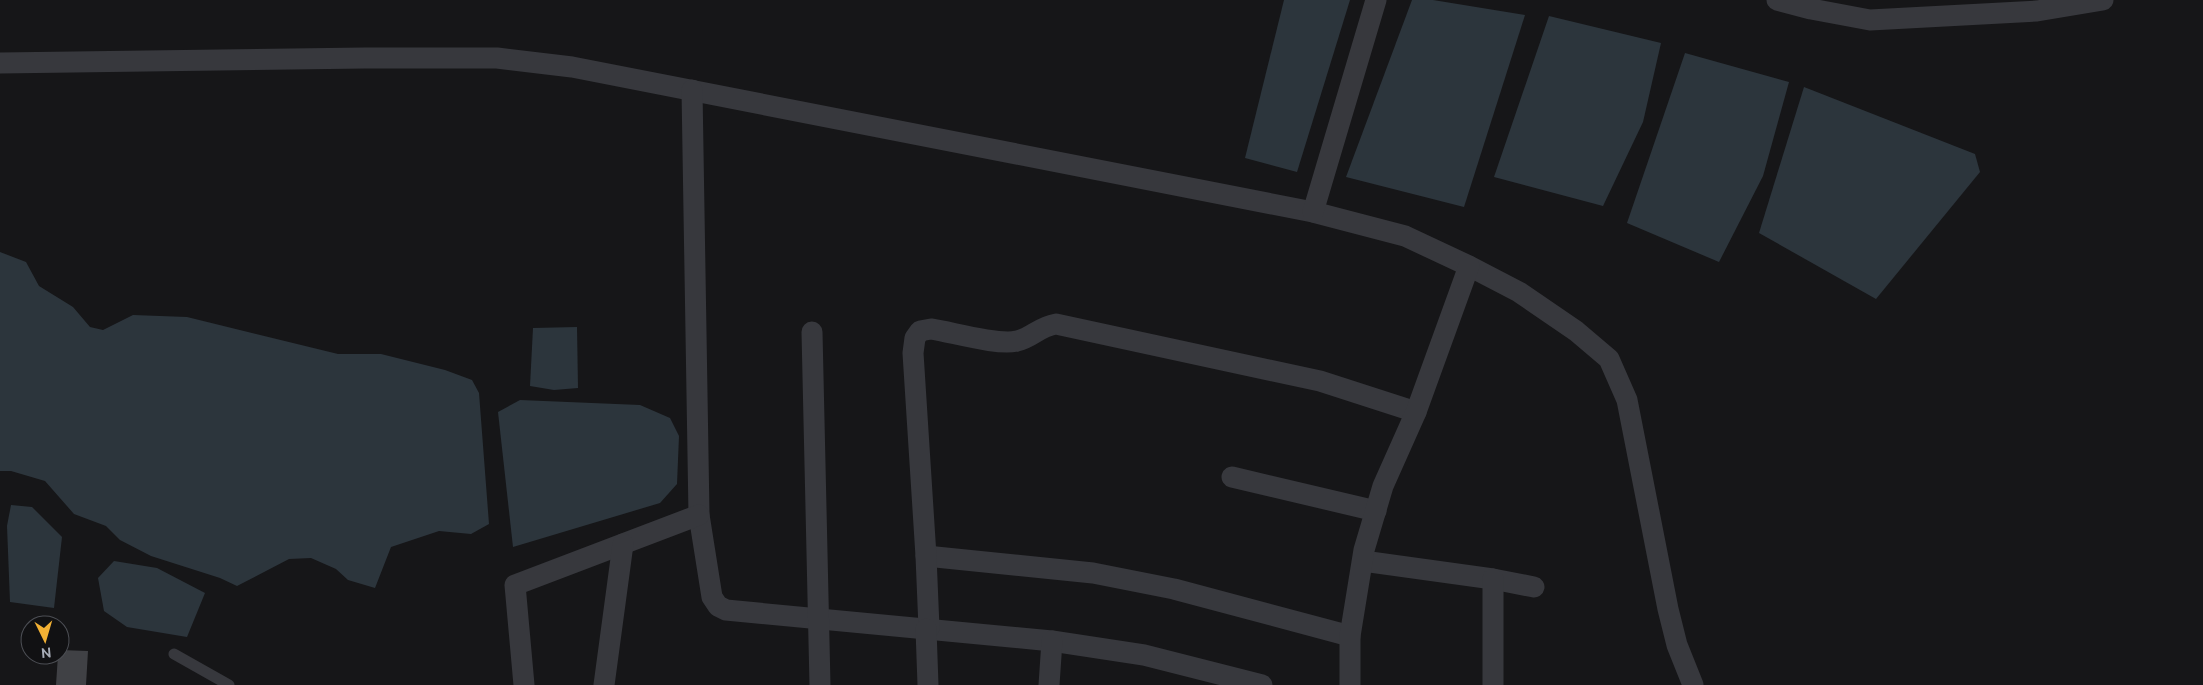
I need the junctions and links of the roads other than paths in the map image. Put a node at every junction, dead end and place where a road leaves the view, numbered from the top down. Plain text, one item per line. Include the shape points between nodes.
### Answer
1 (1376, 0) edge
2 (1777, 0) edge
3 (2103, 0) edge
4 (0, 63) edge
5 (692, 90) junction
6 (1313, 212) junction
7 (1469, 266) junction
8 (812, 332) dead end
9 (1416, 412) junction
10 (1232, 477) dead end
11 (1376, 511) junction
12 (699, 515) junction
13 (623, 544) junction
14 (926, 556) junction
15 (1363, 561) junction
16 (1493, 579) junction
17 (1534, 587) dead end
18 (818, 618) junction
19 (927, 629) junction
20 (1350, 636) junction
21 (1052, 641) junction
22 (174, 654) dead end
23 (229, 685) edge
24 (524, 685) edge
25 (604, 685) edge
26 (820, 685) edge
27 (928, 685) edge
28 (1049, 685) edge
29 (1262, 685) edge
30 (1350, 685) edge
31 (1493, 685) edge
32 (1693, 685) edge

1 - 6 street
2 - 3 street via 1870,20 2037,11
4 - 5 street via 497,58 572,67
5 - 6 street
5 - 12 street
6 - 7 street via 1405,236
7 - 9 street
7 - 32 street via 1519,292 1576,331 1609,359 1627,400 1668,609
8 - 18 street
9 - 11 street via 1383,486
9 - 14 street via 1320,381 1056,324 1044,326 1018,341 1005,342 932,328 920,331 912,353
10 - 11 street
11 - 15 street
12 - 13 street
12 - 18 street via 712,596 718,606 726,610
13 - 24 street via 515,585
13 - 25 street
14 - 19 street
14 - 20 street via 1093,573 1174,589
15 - 16 street
15 - 20 street
16 - 17 street
16 - 31 street
18 - 19 street
18 - 26 street
19 - 21 street
19 - 27 street
20 - 30 street
21 - 28 street
21 - 29 street via 1144,655
22 - 23 lane

